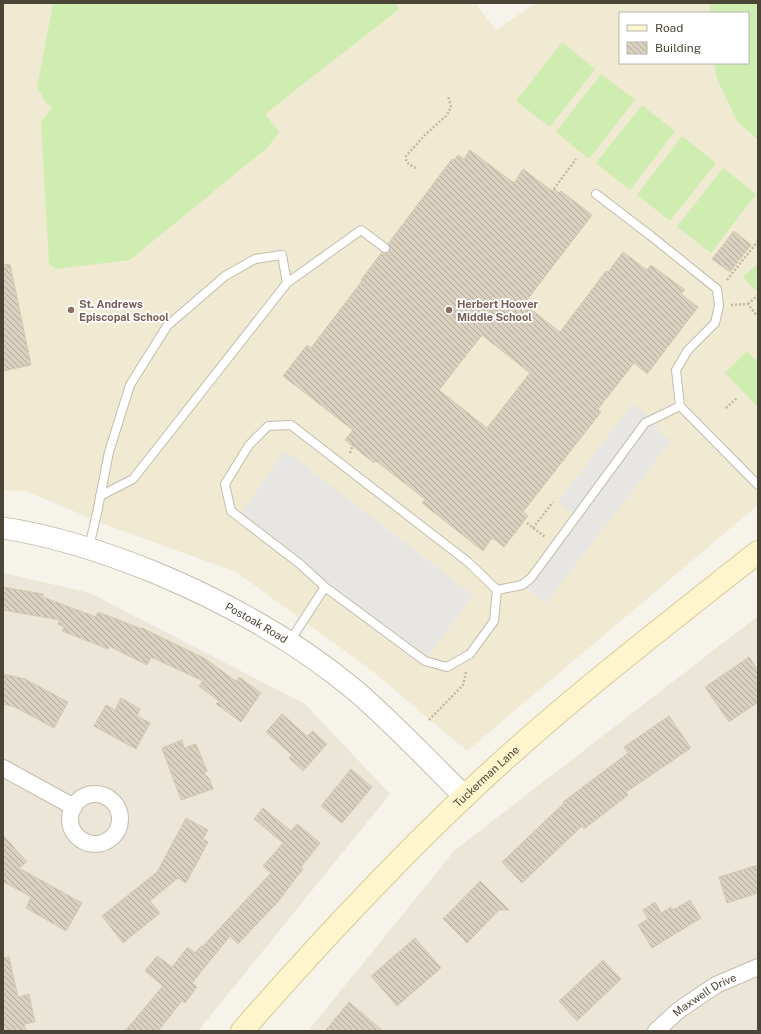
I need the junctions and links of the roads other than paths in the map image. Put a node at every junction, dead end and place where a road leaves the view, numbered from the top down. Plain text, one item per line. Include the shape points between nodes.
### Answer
1 (596, 194) dead end
2 (385, 248) dead end
3 (287, 283) junction
4 (680, 406) junction
5 (758, 485) edge
6 (100, 496) junction
7 (3, 528) edge
8 (88, 548) junction
9 (758, 552) edge
10 (325, 586) junction
11 (497, 590) junction
12 (289, 642) junction
13 (3, 768) edge
14 (464, 796) junction
15 (74, 807) dead end
16 (758, 967) edge
17 (242, 1031) edge
18 (656, 1031) edge

1 - 4 lane via 717,289 719,306 715,323 688,350 676,370
2 - 3 lane via 361,230
3 - 6 lane via 133,479
3 - 6 lane via 282,255 255,259 225,276 167,326 130,385 109,452
4 - 5 lane
4 - 11 lane via 645,423 530,578 522,584
6 - 8 lane
7 - 8 street, Postoak Road
8 - 12 street, Postoak Road via 186,586
9 - 14 main road, Tuckerman Lane via 600,677
10 - 11 lane via 425,661 447,667 470,654 494,621
10 - 11 lane via 231,511 225,484 249,445 268,426 291,425 468,562
10 - 12 lane
12 - 14 street, Postoak Road via 355,690
13 - 15 street
14 - 17 main road, Tuckerman Lane via 339,924
16 - 18 street, Maxwell Drive via 716,985 679,1010

